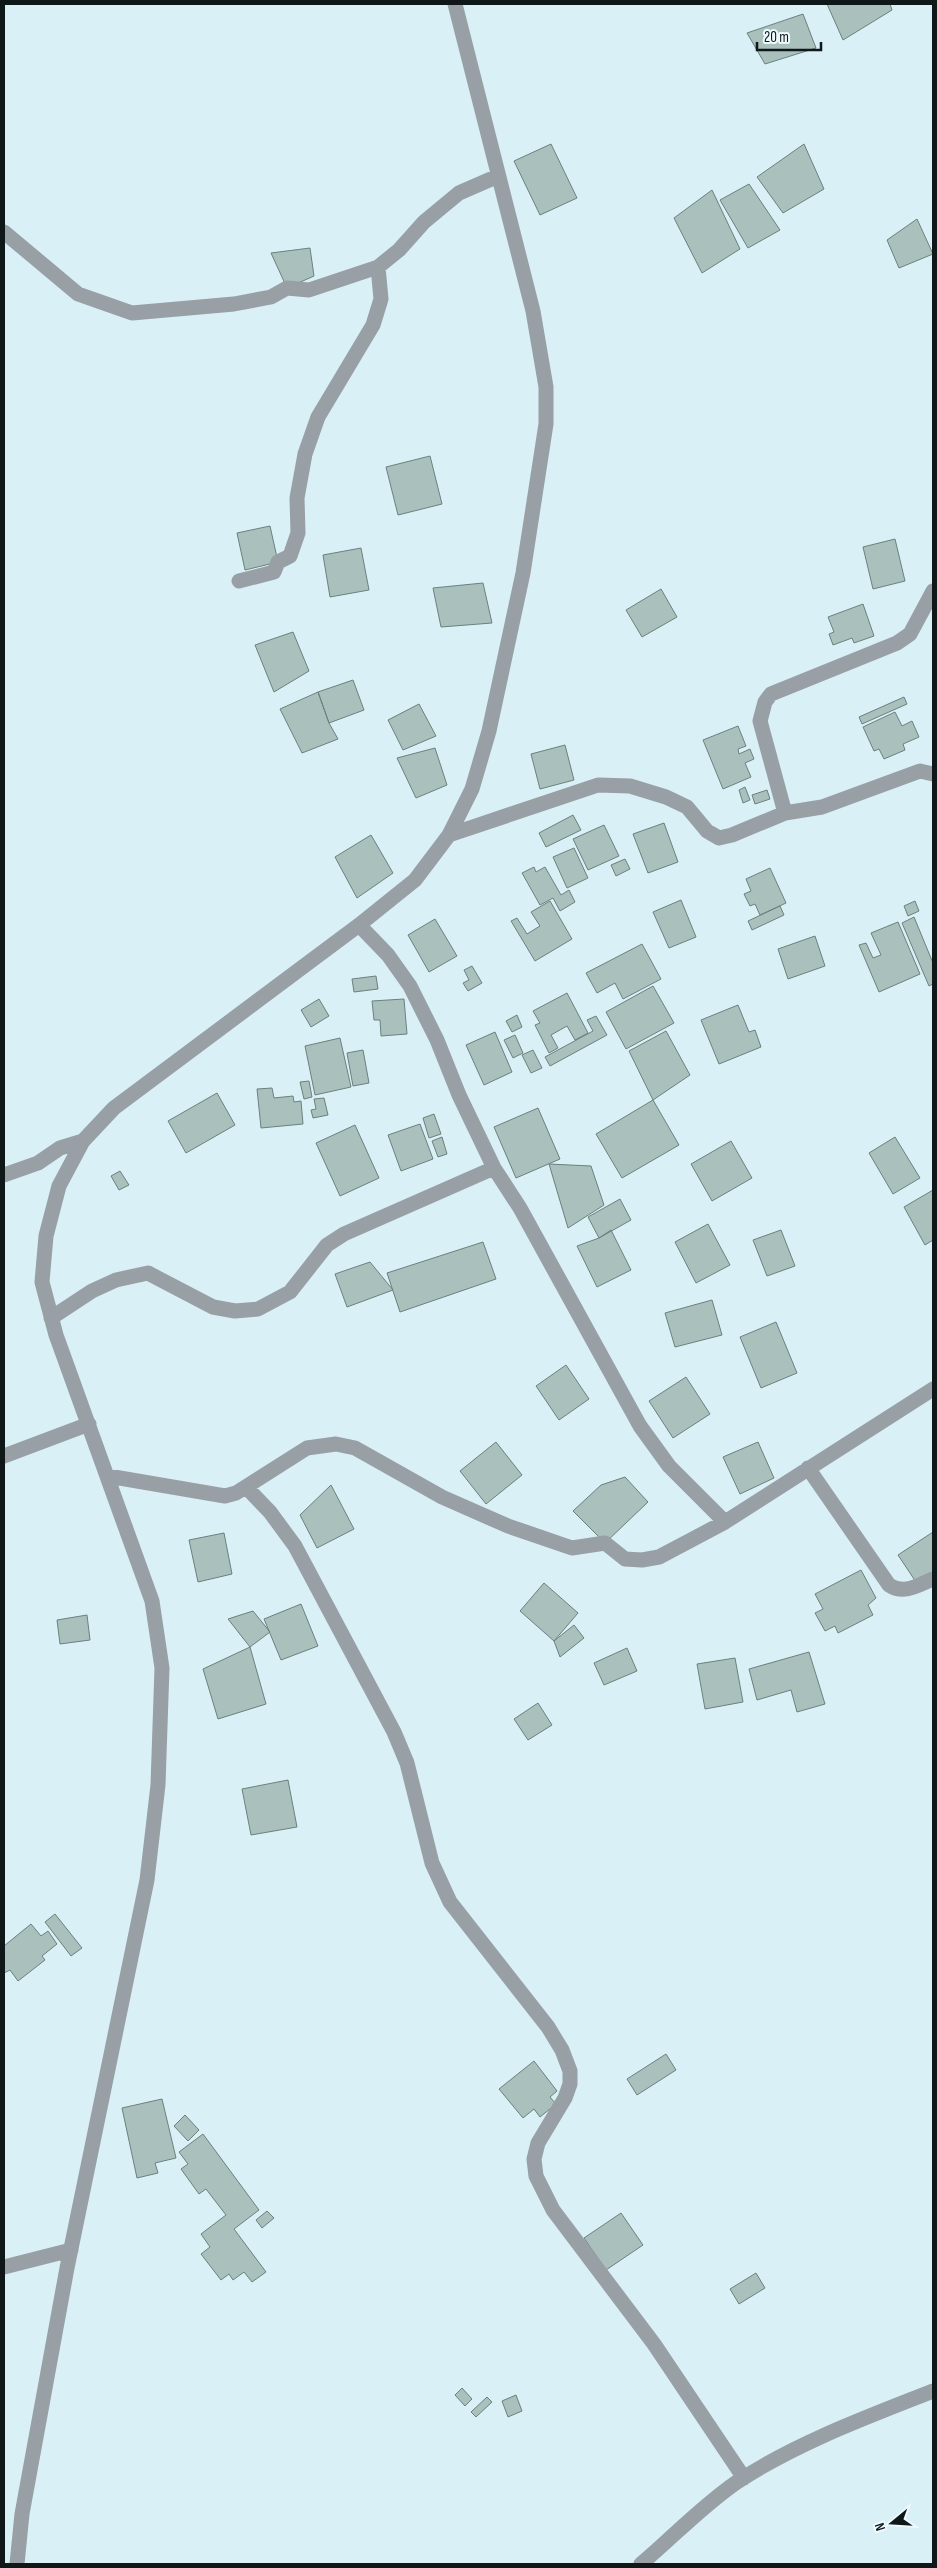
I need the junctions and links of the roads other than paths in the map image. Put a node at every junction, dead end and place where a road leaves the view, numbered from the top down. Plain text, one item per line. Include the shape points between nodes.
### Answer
1 (455, 4) edge
2 (498, 176) junction
3 (4, 232) edge
4 (378, 267) junction
5 (239, 581) dead end
6 (933, 591) edge
7 (933, 774) edge
8 (785, 813) junction
9 (449, 835) junction
10 (359, 925) junction
11 (83, 1141) junction
12 (494, 1168) junction
13 (4, 1175) edge
14 (51, 1318) junction
15 (933, 1389) edge
16 (89, 1424) junction
17 (4, 1456) edge
18 (808, 1468) junction
19 (108, 1476) junction
20 (246, 1487) junction
21 (725, 1522) junction
22 (933, 1579) edge
23 (71, 2250) junction
24 (4, 2267) edge
25 (933, 2391) edge
26 (744, 2478) junction
27 (17, 2564) edge
28 (641, 2564) edge

1 - 2 street
2 - 4 street via 459,193
2 - 9 street via 540,344 546,387 546,424 523,573 489,731 472,789
3 - 4 street via 78,294 132,313 234,304 271,297 287,288 309,290
4 - 5 street via 381,299 373,325 318,417 305,454 297,498 298,533 290,556 278,562 274,572
6 - 8 street via 910,634 897,643 782,689 768,698 760,721
7 - 8 street via 920,771 822,807
8 - 9 street via 719,838 708,831 687,807 666,797 630,786 598,785
9 - 10 street via 415,880
10 - 11 street via 114,1108
10 - 12 street via 388,955 410,986
11 - 13 street via 60,1148 38,1163
11 - 14 street via 59,1186 46,1236 42,1282
12 - 14 street via 344,1234 326,1246 290,1292 258,1309 235,1311 213,1307 148,1273 116,1280 92,1291
12 - 21 street via 529,1224 640,1426 669,1466
14 - 16 street
15 - 18 street
16 - 17 street
16 - 19 street
18 - 21 street
18 - 22 street via 889,1585 903,1590
19 - 20 street via 225,1496
19 - 23 street via 152,1601 162,1668 158,1786 146,1880
20 - 21 street via 307,1448 336,1444 356,1448 442,1497 508,1526 572,1548 604,1543 625,1559 658,1557
20 - 26 street via 295,1546 394,1732 407,1763 432,1863 450,1902 548,2027 562,2050 570,2071 570,2084 566,2098 538,2143 534,2160 536,2176 553,2210 654,2344
23 - 24 street
23 - 27 street via 22,2514
25 - 26 street via 800,2447
26 - 28 street via 700,2511

